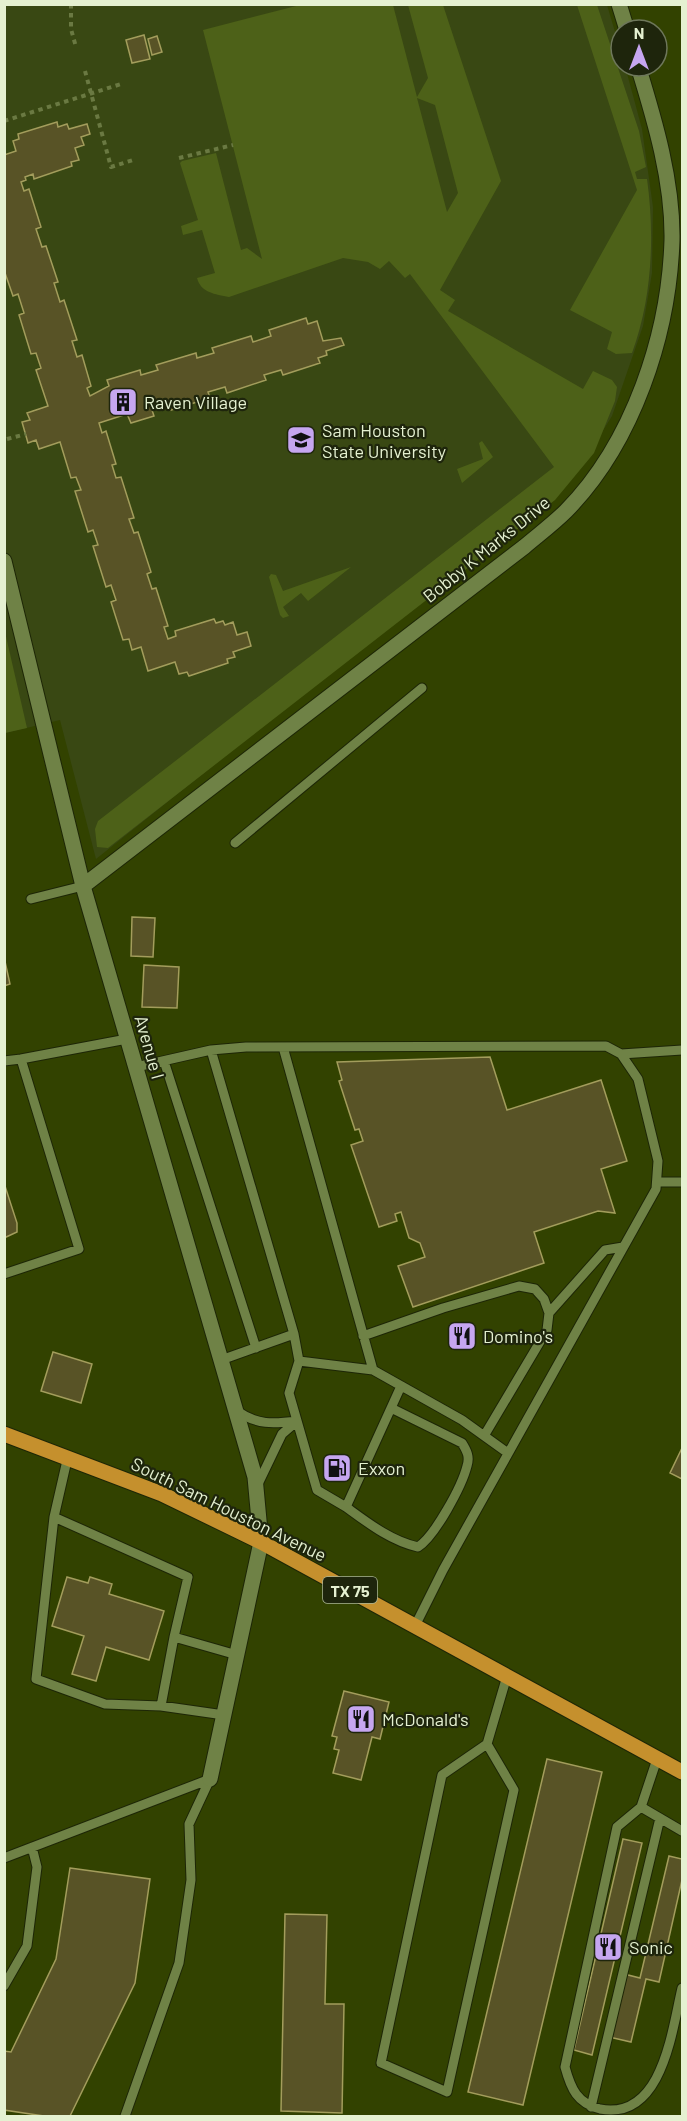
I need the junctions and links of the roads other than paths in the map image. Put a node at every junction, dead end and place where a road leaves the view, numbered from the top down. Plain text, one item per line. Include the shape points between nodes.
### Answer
1 (642, 78) edge
2 (4, 561) edge
3 (422, 688) dead end
4 (235, 843) dead end
5 (83, 886) junction
6 (30, 899) dead end
7 (127, 1039) junction
8 (283, 1047) junction
9 (211, 1050) junction
10 (682, 1050) edge
11 (621, 1054) junction
12 (21, 1059) junction
13 (4, 1060) edge
14 (164, 1061) junction
15 (136, 1067) junction
16 (657, 1182) junction
17 (682, 1182) edge
18 (623, 1247) junction
19 (4, 1274) edge
20 (549, 1313) junction
21 (294, 1334) junction
22 (363, 1336) junction
23 (256, 1348) junction
24 (220, 1360) junction
25 (299, 1361) junction
26 (373, 1370) junction
27 (400, 1386) junction
28 (391, 1408) junction
29 (235, 1410) junction
30 (297, 1421) junction
31 (4, 1434) edge
32 (484, 1436) junction
33 (508, 1453) junction
34 (68, 1456) junction
35 (256, 1489) junction
36 (346, 1507) junction
37 (54, 1517) junction
38 (261, 1542) junction
39 (415, 1626) junction
40 (174, 1637) junction
41 (237, 1655) junction
42 (507, 1676) junction
43 (161, 1706) junction
44 (224, 1715) junction
45 (487, 1744) junction
46 (657, 1758) junction
47 (682, 1772) edge
48 (210, 1779) junction
49 (641, 1807) junction
50 (660, 1818) junction
51 (682, 1831) edge
52 (32, 1847) junction
53 (4, 1858) edge
54 (4, 1986) edge
55 (682, 1988) edge
56 (591, 2107) junction
57 (629, 2112) edge
58 (129, 2115) edge

1 - 5 street, Bobby K Marks Drive via 666,177 672,239 668,279 652,362 631,416 598,469 567,510 524,547
2 - 5 street, Avenue I
3 - 4 lane
5 - 6 lane
5 - 7 street, Avenue I
7 - 12 lane
7 - 15 street, Avenue I
8 - 9 lane
8 - 11 lane via 606,1046
8 - 22 lane
9 - 14 lane
9 - 21 lane
10 - 11 lane
11 - 16 lane via 638,1079 658,1161
12 - 13 lane
12 - 19 lane via 79,1248
14 - 15 lane
14 - 23 lane
15 - 24 street, Avenue I
16 - 17 lane
16 - 18 lane
18 - 20 lane via 605,1250
18 - 33 lane
20 - 22 lane via 535,1289 519,1286
20 - 32 lane via 546,1330
21 - 23 lane
21 - 25 lane
22 - 26 lane
23 - 24 lane
24 - 29 street, Avenue I
25 - 26 lane
25 - 30 lane via 289,1393
26 - 27 lane
27 - 28 lane
27 - 32 lane
28 - 36 lane
28 - 36 lane via 462,1443 468,1454 467,1466 442,1518 428,1540 418,1547 387,1535
29 - 30 lane via 252,1421
29 - 35 street, Avenue I
30 - 35 lane via 282,1434
30 - 36 lane via 317,1490
31 - 34 main road, South Sam Houston Avenue / TX 75
32 - 33 lane
33 - 39 lane
34 - 37 lane
34 - 38 main road, South Sam Houston Avenue / TX 75 via 162,1494
35 - 38 street, Avenue I
37 - 40 lane via 188,1577
37 - 43 lane via 36,1678 105,1704
38 - 39 main road, South Sam Houston Avenue / TX 75
38 - 41 street, Avenue I
39 - 42 main road, South Sam Houston Avenue / TX 75
40 - 41 lane
40 - 43 lane
41 - 44 street, Avenue I
42 - 45 lane
42 - 46 main road, South Sam Houston Avenue / TX 75
43 - 44 lane
44 - 48 street, Avenue I
45 - 45 lane via 442,1775 381,2063 447,2092 514,1790
46 - 47 main road, South Sam Houston Avenue / TX 75
46 - 49 lane
48 - 52 lane
48 - 58 lane via 189,1824 191,1880 179,1963
49 - 50 lane
49 - 56 lane via 617,1827 565,2067 571,2091
50 - 51 lane
50 - 56 lane
52 - 53 lane
52 - 54 lane via 37,1867 27,1946
55 - 57 lane via 659,2079
56 - 57 lane

